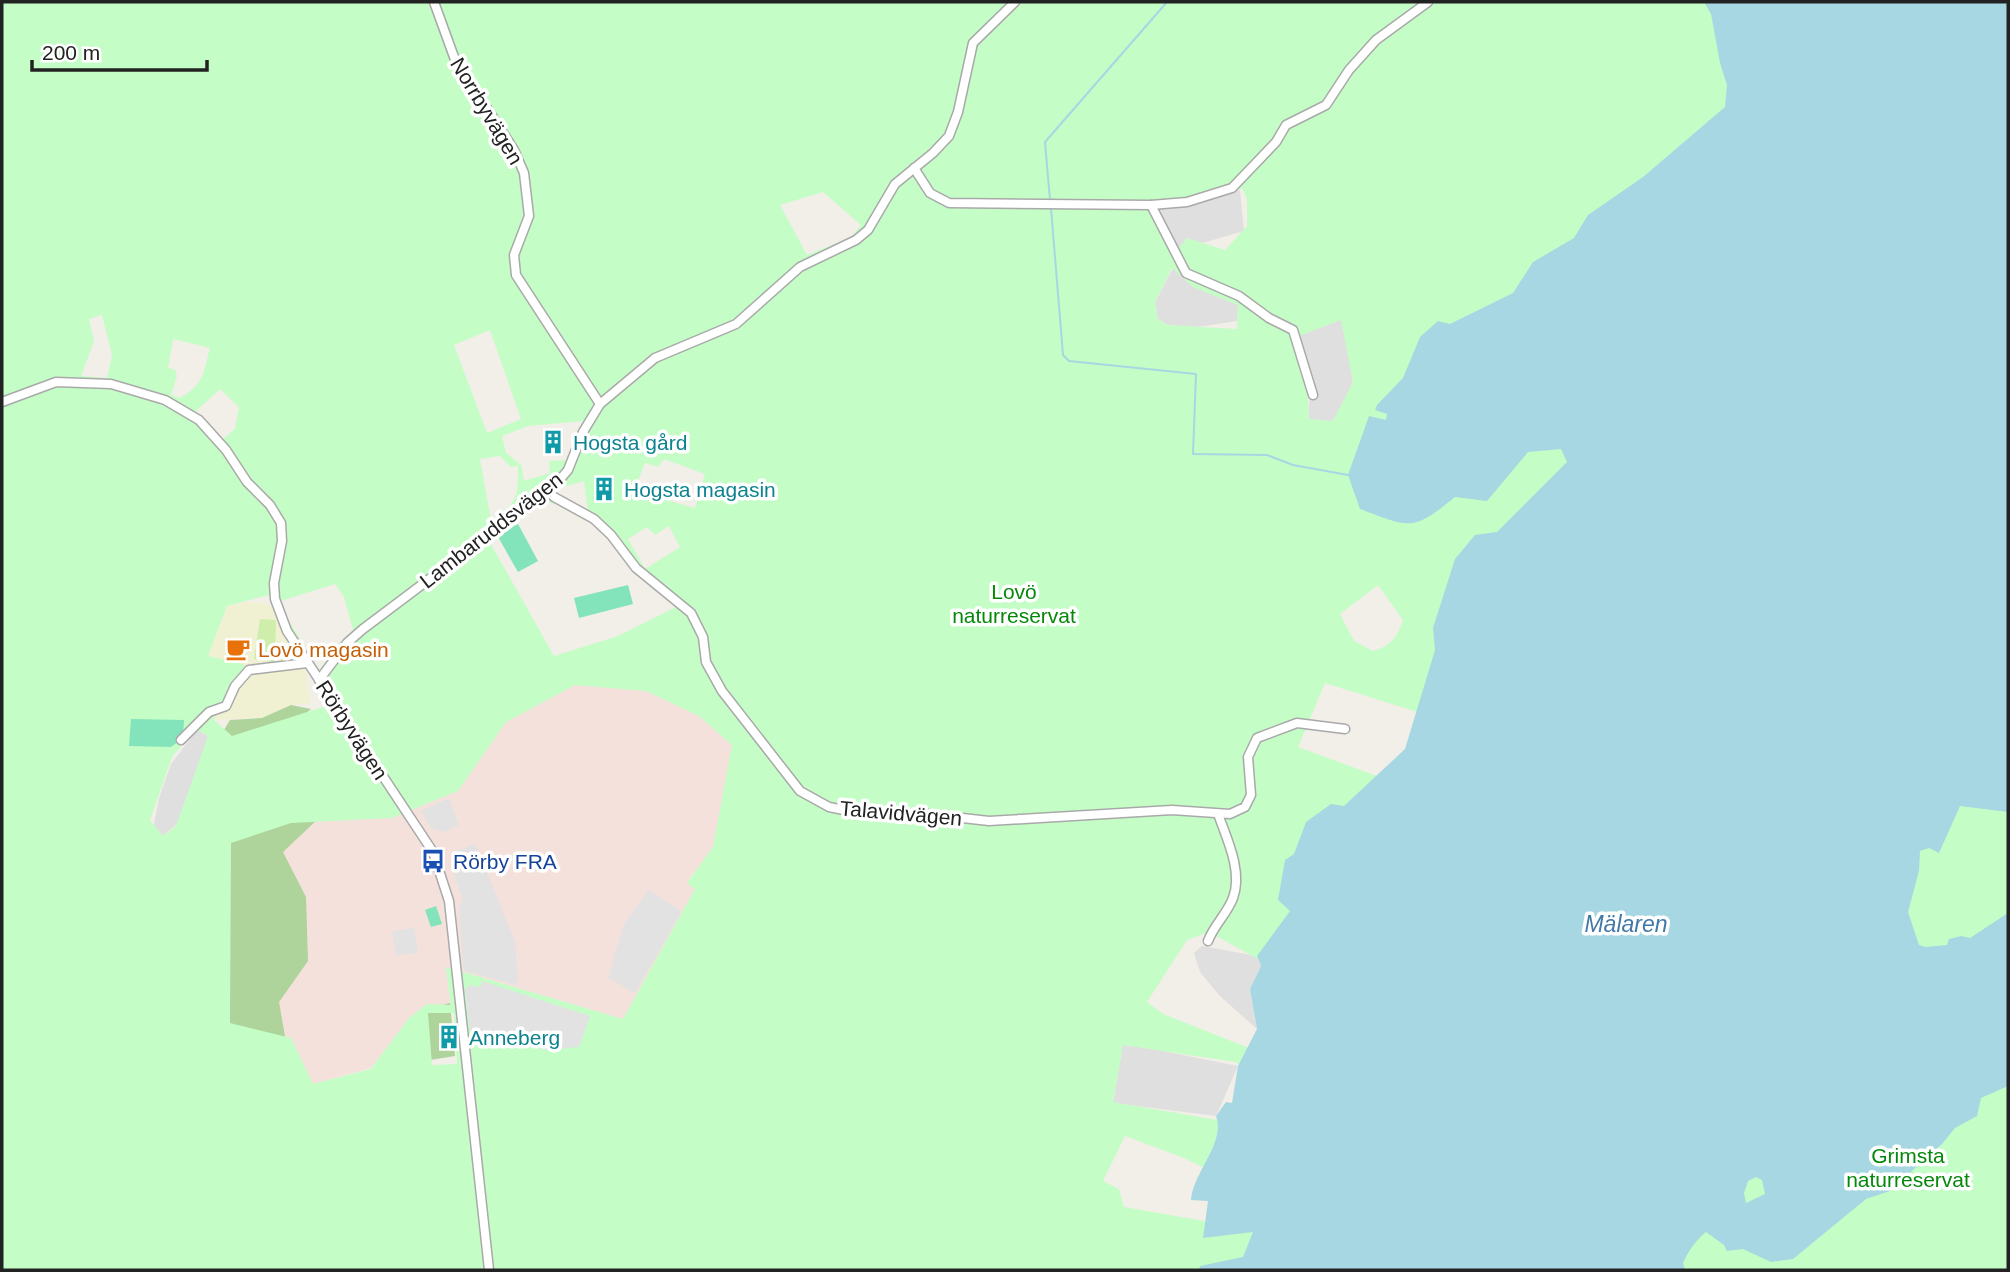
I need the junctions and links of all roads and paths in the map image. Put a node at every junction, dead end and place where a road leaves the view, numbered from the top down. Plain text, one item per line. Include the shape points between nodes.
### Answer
1 (434, 2) edge
2 (1015, 2) edge
3 (1428, 2) edge
4 (914, 168) junction
5 (1151, 205) junction
6 (1313, 395) dead end
7 (2, 402) edge
8 (600, 404) junction
9 (547, 490) junction
10 (307, 663) junction
11 (319, 680) junction
12 (1345, 729) dead end
13 (181, 740) dead end
14 (1218, 814) junction
15 (1208, 941) dead end
16 (485, 1270) edge

1 - 8 street, Norrbyvägen via 454,57 524,173 529,216 514,255 516,275
2 - 4 street, Lambaruddsvägen via 973,43 949,136
3 - 5 street via 1376,40 1326,105 1286,125 1276,142 1231,188 1187,202
4 - 5 street via 930,193 949,203
4 - 8 street, Lambaruddsvägen via 890,190 868,230 856,240 800,267 736,324 655,358
5 - 6 street via 1186,273 1239,296 1293,330
7 - 10 street, Rörbyvägen via 55,382 111,384 165,400 199,420 281,523 275,599 287,631
8 - 9 street, Lambaruddsvägen via 568,470
9 - 11 street, Lambaruddsvägen via 363,629
9 - 14 street, Talavidvägen via 588,514 611,535 636,569 691,613 704,637 706,662 719,687 800,791 823,804 854,812 989,821 1172,810
10 - 11 street, Rörbyvägen
10 - 13 street via 249,670 226,706 209,712
11 - 16 street, Rörbyvägen via 438,860 449,901 463,1018
12 - 14 street, Talavidvägen via 1297,723 1257,738 1249,752 1252,787 1248,801 1238,811
14 - 15 street via 1234,859 1236,885

